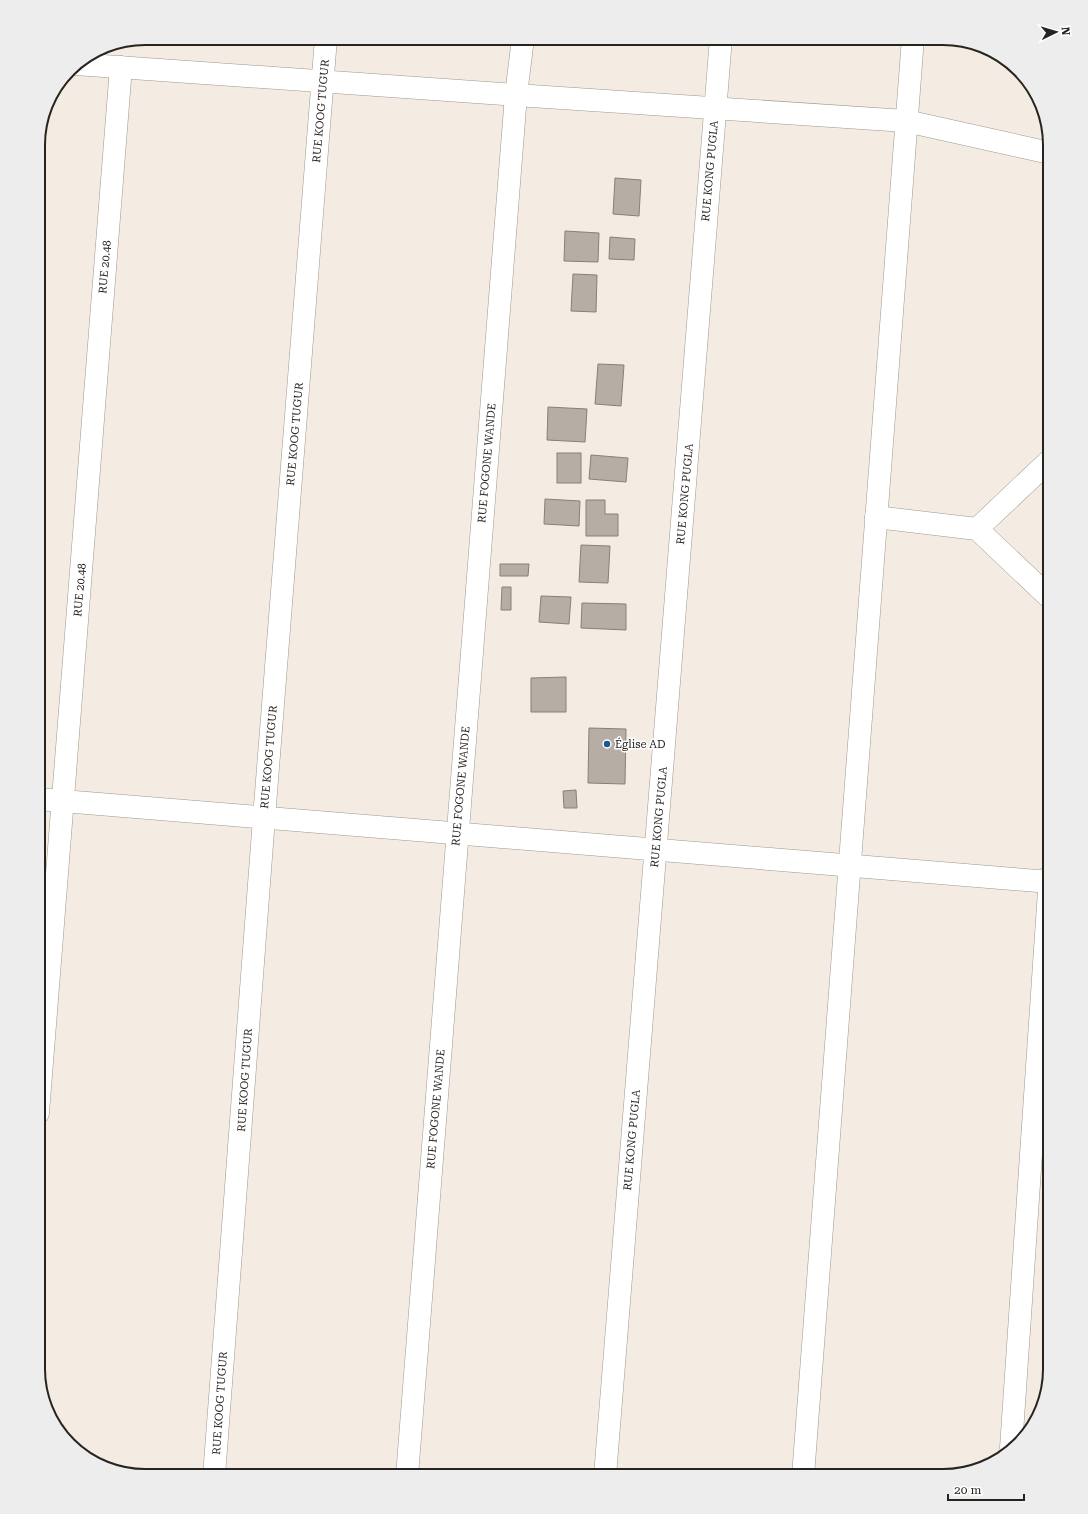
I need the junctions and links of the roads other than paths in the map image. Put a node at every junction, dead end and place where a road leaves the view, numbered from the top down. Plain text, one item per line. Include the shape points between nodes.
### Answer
1 (326, 45) edge
2 (522, 45) edge
3 (720, 45) edge
4 (912, 45) edge
5 (86, 65) edge
6 (121, 67) junction
7 (323, 82) junction
8 (516, 95) junction
9 (716, 107) junction
10 (906, 120) junction
11 (1043, 151) edge
12 (1043, 467) edge
13 (876, 517) junction
14 (977, 529) junction
15 (1043, 591) edge
16 (45, 800) edge
17 (63, 801) junction
18 (264, 818) junction
19 (458, 834) junction
20 (656, 850) junction
21 (850, 866) junction
22 (1043, 881) edge
23 (1043, 984) edge
24 (45, 1026) edge
25 (1011, 1442) edge
26 (215, 1469) edge
27 (408, 1469) edge
28 (606, 1469) edge
29 (804, 1469) edge

1 - 7 street, RUE KOOG TUGUR
2 - 8 street, RUE FOGONE WANDE
3 - 9 street, RUE KONG PUGLA
4 - 10 street
5 - 6 street
6 - 7 street
6 - 17 street, RUE 20.48
7 - 8 street
7 - 18 street, RUE KOOG TUGUR
8 - 9 street
8 - 19 street, RUE FOGONE WANDE
9 - 10 street
9 - 20 street, RUE KONG PUGLA
10 - 11 street
10 - 13 street
12 - 14 street
13 - 14 street
13 - 21 street
14 - 15 street
16 - 17 street
17 - 18 street
17 - 24 street, RUE 20.48
18 - 19 street
18 - 26 street, RUE KOOG TUGUR
19 - 20 street
19 - 27 street, RUE FOGONE WANDE
20 - 21 street
20 - 28 street, RUE KONG PUGLA
21 - 22 street
21 - 29 street
23 - 25 street

